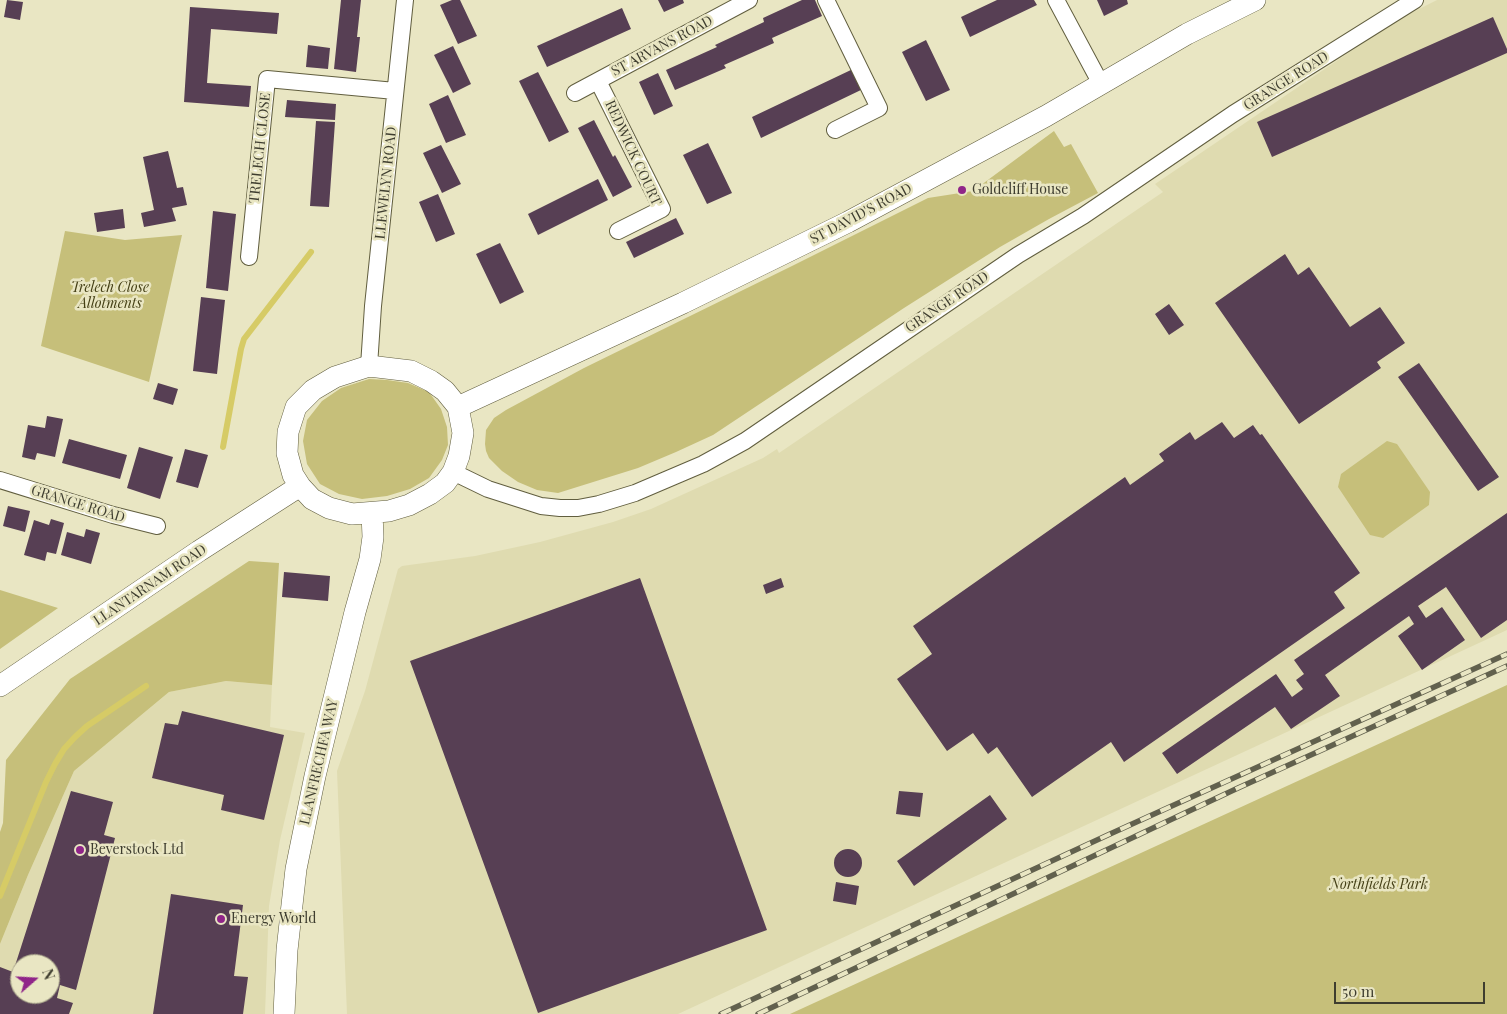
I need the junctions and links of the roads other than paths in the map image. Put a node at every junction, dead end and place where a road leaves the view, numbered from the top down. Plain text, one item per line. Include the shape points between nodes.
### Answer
1 (405, 0) edge
2 (749, 0) edge
3 (826, 0) edge
4 (1056, 0) edge
5 (1255, 0) edge
6 (1415, 0) edge
7 (722, 6) edge
8 (598, 81) junction
9 (1101, 84) junction
10 (396, 91) junction
11 (575, 92) dead end
12 (835, 130) dead end
13 (618, 231) dead end
14 (249, 257) dead end
15 (369, 366) junction
16 (458, 407) junction
17 (453, 472) junction
18 (0, 480) edge
19 (300, 486) junction
20 (372, 513) junction
21 (156, 526) dead end
22 (0, 686) edge
23 (284, 1014) edge

1 - 10 street, LLEWELYN ROAD
2 - 7 street, ST ARVANS ROAD
3 - 12 street via 880,108
4 - 9 street
5 - 9 street, ST DAVID'S ROAD via 1187,34
6 - 17 street, GRANGE ROAD via 1233,114 1083,216 1018,254 745,441 703,464 635,492 578,508 541,506 488,489
7 - 8 street, ST ARVANS ROAD
8 - 11 street, ST ARVANS ROAD
8 - 13 street, REDWICK COURT via 662,209
9 - 16 street, ST DAVID'S ROAD via 848,222
10 - 14 street, TRELECH CLOSE via 267,79
10 - 15 street, LLEWELYN ROAD
15 - 16 street via 411,371 445,391
15 - 19 street via 335,377 313,390 296,407 288,432 288,454 293,475
16 - 17 street via 463,433
17 - 20 street via 445,483 409,505
18 - 21 street, GRANGE ROAD
19 - 20 street via 312,499 330,508 352,514
19 - 22 street, LLANTARNAM ROAD
20 - 23 street, LLANFRECHFA WAY via 370,559 315,776 296,869

